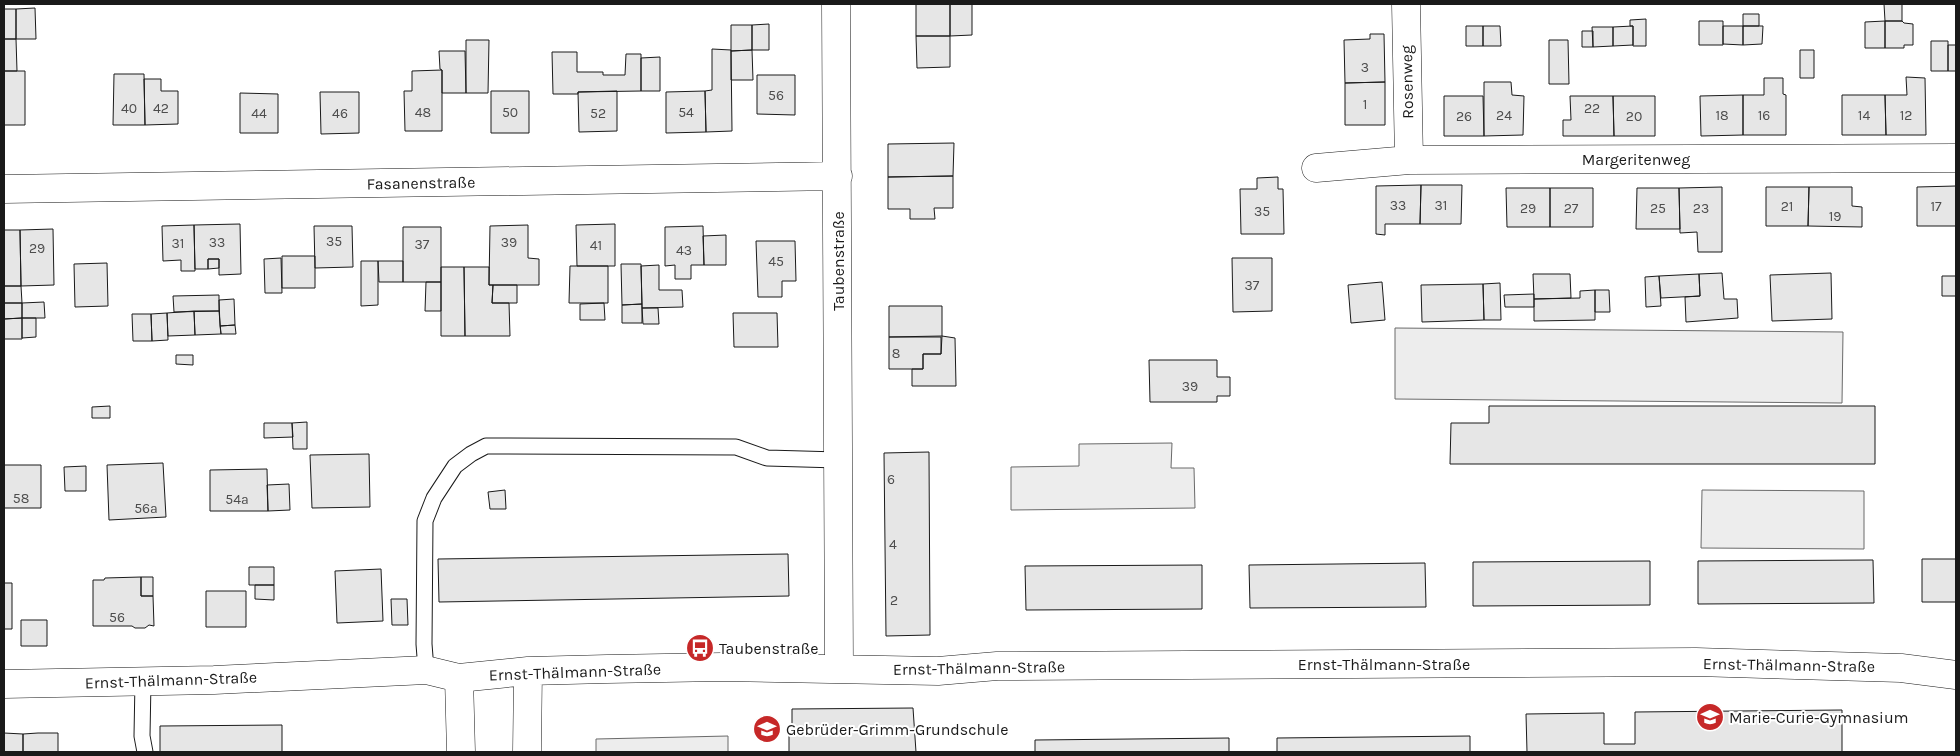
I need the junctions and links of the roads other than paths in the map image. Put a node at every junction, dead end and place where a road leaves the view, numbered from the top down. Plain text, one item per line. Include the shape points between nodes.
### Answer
1 (836, 4) edge
2 (1406, 4) edge
3 (1956, 158) edge
4 (1409, 160) junction
5 (1316, 168) dead end
6 (838, 176) junction
7 (4, 189) edge
8 (838, 460) junction
9 (839, 668) junction
10 (426, 670) junction
11 (528, 671) junction
12 (1956, 675) edge
13 (459, 678) junction
14 (143, 681) junction
15 (4, 684) edge
16 (145, 752) edge
17 (461, 752) edge
18 (527, 752) edge

1 - 6 street, Taubenstraße
2 - 4 street, Rosenweg
3 - 4 street, Margeritenweg
4 - 5 street, Margeritenweg
6 - 7 street, Fasanenstraße
6 - 8 street, Taubenstraße
8 - 9 street, Taubenstraße
8 - 10 lane via 767,458 736,448 486,446 470,454 455,466 434,498 425,521
9 - 11 street, Ernst-Thälmann-Straße
9 - 12 street, Ernst-Thälmann-Straße via 938,671 997,666 1696,662 1901,668
10 - 13 street, Ernst-Thälmann-Straße
10 - 14 street, Ernst-Thälmann-Straße
11 - 13 street, Ernst-Thälmann-Straße
11 - 18 street
13 - 17 street
14 - 15 street, Ernst-Thälmann-Straße
14 - 16 lane via 142,736

